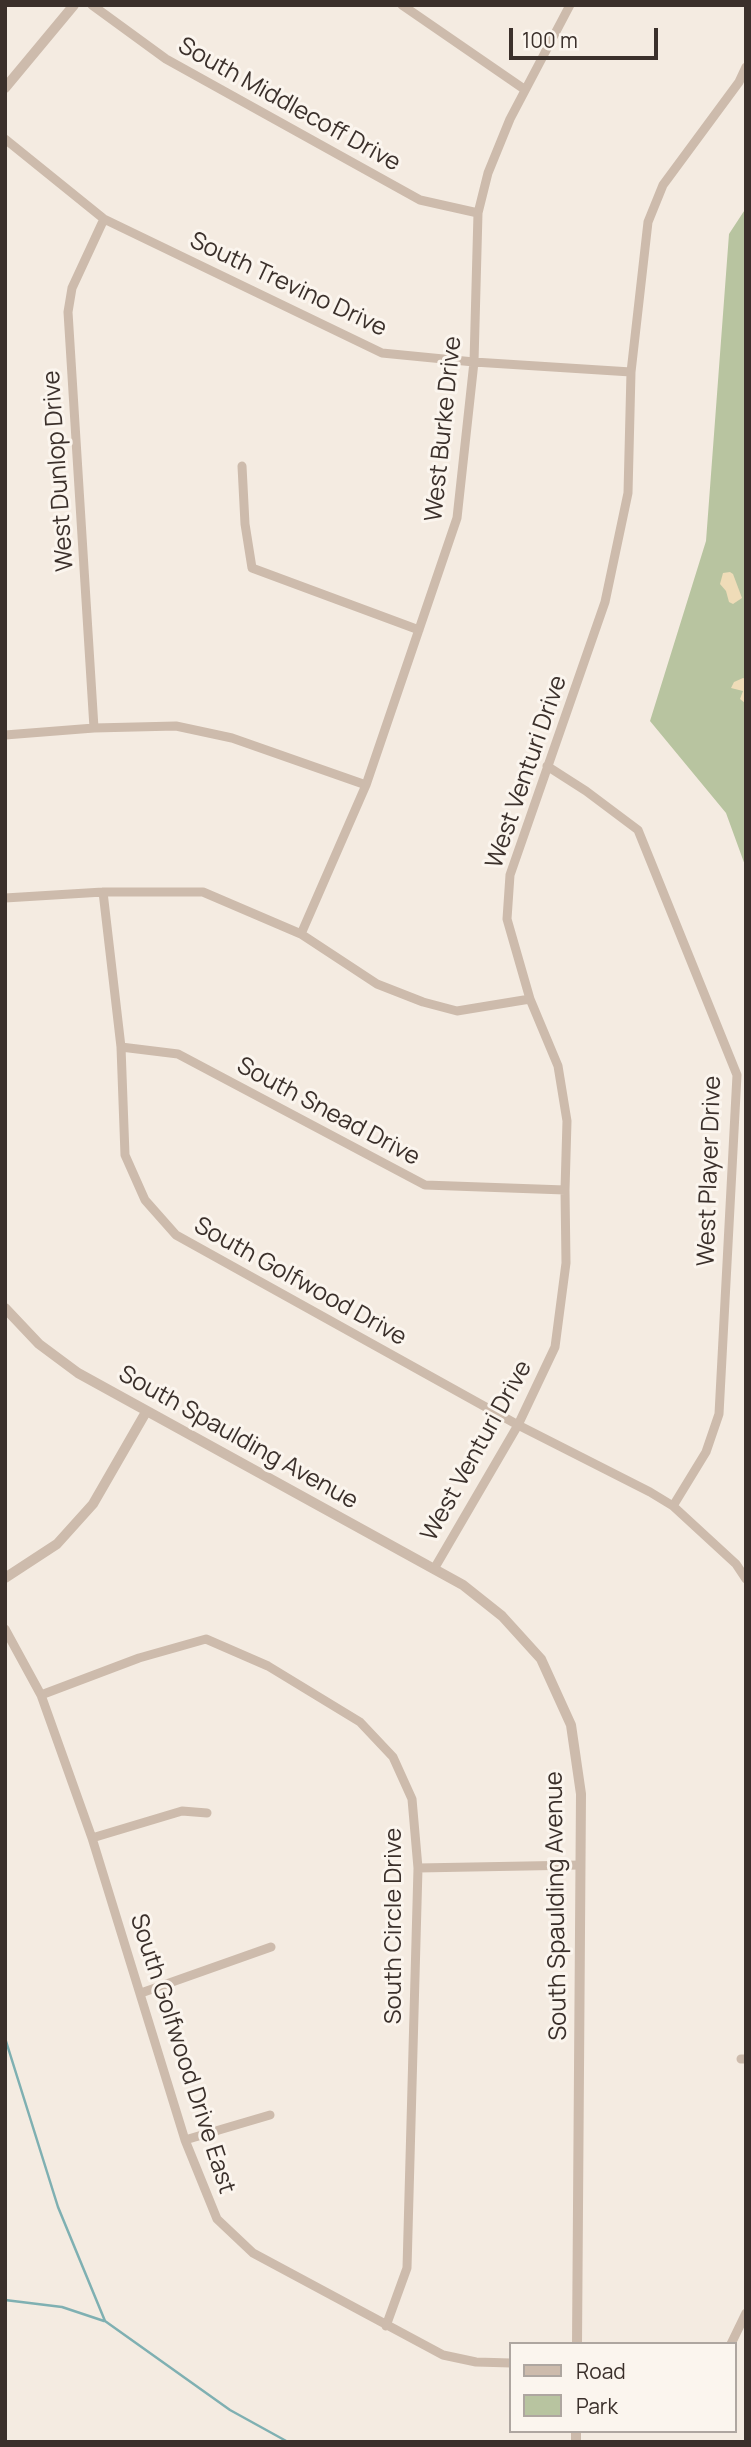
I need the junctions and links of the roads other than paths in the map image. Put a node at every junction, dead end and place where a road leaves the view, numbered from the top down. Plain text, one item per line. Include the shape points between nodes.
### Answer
1 (74, 5) edge
2 (92, 5) edge
3 (402, 5) edge
4 (570, 5) edge
5 (746, 67) edge
6 (5, 88) edge
7 (524, 89) junction
8 (5, 139) edge
9 (478, 213) junction
10 (104, 219) junction
11 (474, 362) junction
12 (631, 372) junction
13 (242, 466) dead end
14 (419, 630) junction
15 (94, 728) junction
16 (5, 735) edge
17 (547, 766) junction
18 (366, 785) junction
19 (103, 892) junction
20 (5, 898) edge
21 (300, 934) junction
22 (530, 999) junction
23 (121, 1047) junction
24 (565, 1191) junction
25 (5, 1308) edge
26 (146, 1412) junction
27 (518, 1424) junction
28 (673, 1506) junction
29 (434, 1569) junction
30 (5, 1578) edge
31 (746, 1579) edge
32 (5, 1629) edge
33 (41, 1695) junction
34 (207, 1813) dead end
35 (92, 1838) junction
36 (580, 1865) junction
37 (418, 1867) junction
38 (271, 1947) dead end
39 (141, 1993) junction
40 (270, 2115) dead end
41 (185, 2140) junction
42 (746, 2313) edge
43 (386, 2326) junction
44 (577, 2342) edge
45 (732, 2342) edge
46 (510, 2362) edge

1 - 6 street
2 - 9 street, South Middlecoff Drive via 166,59 420,200
3 - 7 street
4 - 7 street, West Burke Drive
5 - 12 street, West Venturi Drive via 740,82 663,185 648,222
7 - 9 street, West Burke Drive via 488,173
8 - 10 street, South Trevino Drive
9 - 11 street, West Burke Drive
10 - 11 street, South Trevino Drive via 382,353
10 - 15 street, West Dunlop Drive via 72,288 68,312
11 - 12 street, South Trevino Drive
11 - 14 street, West Burke Drive via 457,518
12 - 17 street, West Venturi Drive via 628,493 605,602
13 - 14 street via 252,568
14 - 18 street, West Burke Drive
15 - 16 street
15 - 18 street via 176,726 232,738
17 - 22 street, West Venturi Drive via 510,875 506,919
17 - 28 street, West Player Drive via 638,830 737,1075 719,1414 706,1452
18 - 21 street, West Burke Drive
19 - 20 street
19 - 21 street via 204,892
19 - 23 street, South Golfwood Drive
21 - 22 street via 377,984 423,1002 457,1011
22 - 24 street, West Venturi Drive via 558,1066 567,1121
23 - 24 street, South Snead Drive via 178,1054 425,1185
23 - 27 street, South Golfwood Drive via 125,1155 145,1199 176,1235
24 - 27 street, West Venturi Drive via 566,1263 555,1347
25 - 26 street, South Spaulding Avenue via 57,1358
26 - 29 street, South Spaulding Avenue
26 - 30 street via 93,1504 57,1544
27 - 28 street, South Golfwood Drive
27 - 29 street, West Venturi Drive
28 - 31 street, South Golfwood Drive via 736,1564
29 - 36 street, South Spaulding Avenue via 502,1616 541,1659 571,1725 581,1794
32 - 33 street, South Golfwood Drive East
33 - 35 street, South Golfwood Drive East
33 - 37 street, South Circle Drive via 139,1658 206,1639 268,1666 360,1722 393,1757 412,1799
34 - 35 street via 182,1811
35 - 39 street, South Golfwood Drive East
36 - 37 street
36 - 44 street, South Spaulding Avenue
37 - 43 street, South Circle Drive via 407,2268
38 - 39 street
39 - 41 street, South Golfwood Drive East
40 - 41 street
41 - 43 street, South Golfwood Drive East via 217,2219 253,2253
42 - 45 street
43 - 46 street, South Golfwood Drive East via 443,2354 476,2362

